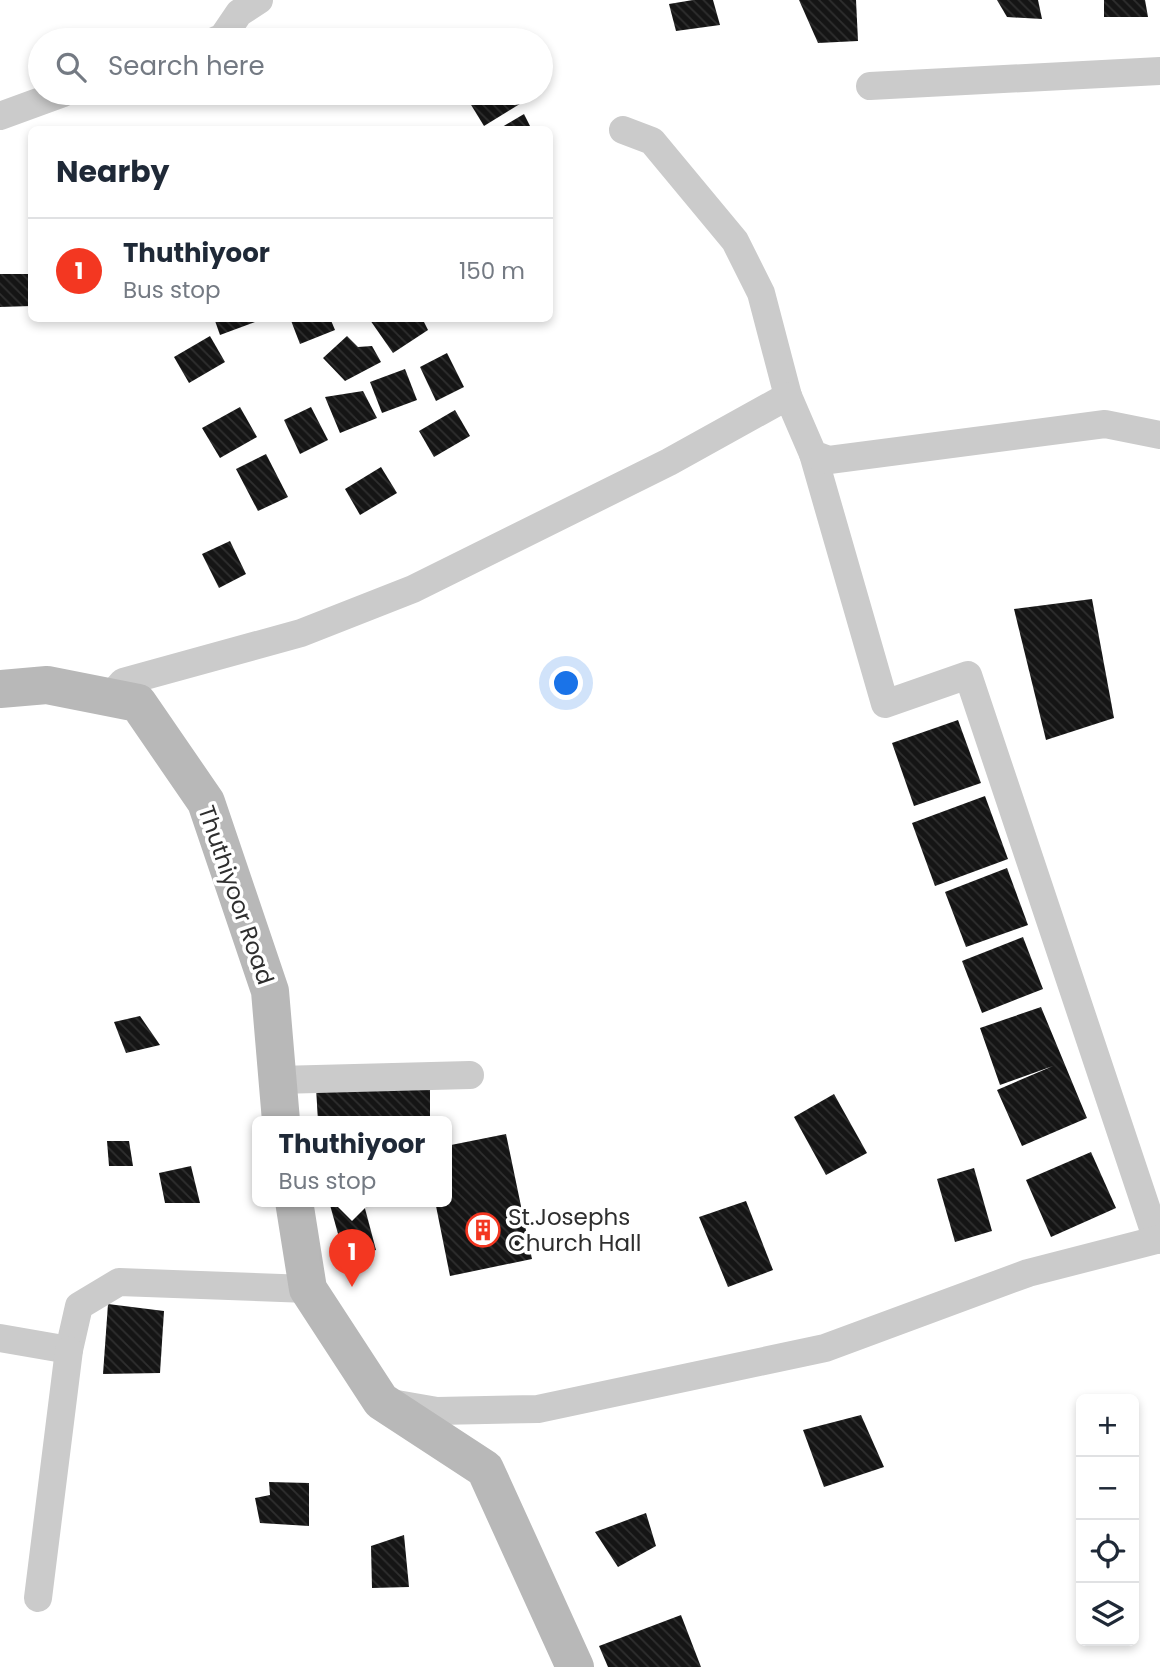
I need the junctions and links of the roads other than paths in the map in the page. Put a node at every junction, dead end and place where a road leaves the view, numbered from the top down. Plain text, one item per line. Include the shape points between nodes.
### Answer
1 (260, 0) edge
2 (229, 28) edge
3 (1160, 71) edge
4 (870, 86) dead end
5 (30, 105) edge
6 (0, 116) edge
7 (623, 130) dead end
8 (788, 396) junction
9 (1160, 435) edge
10 (813, 454) junction
11 (0, 689) edge
12 (109, 698) junction
13 (470, 1075) dead end
14 (278, 1080) junction
15 (281, 1116) edge
16 (295, 1207) edge
17 (1158, 1240) edge
18 (308, 1289) junction
19 (0, 1338) edge
20 (69, 1349) junction
21 (381, 1401) junction
22 (38, 1598) dead end
23 (575, 1667) edge

1 - 2 street via 239,13
3 - 4 street
5 - 6 street
7 - 8 street via 652,141 735,242 761,293
8 - 10 street
8 - 12 street via 669,462 413,589 301,632 123,682
9 - 10 street via 1105,424 858,458 830,460
10 - 17 street via 885,704 968,675
11 - 12 main road, Thuthiyoor Road via 47,685
12 - 14 main road, Thuthiyoor Road via 138,703 206,802 270,990
13 - 14 street
14 - 15 main road, Thuthiyoor Road
16 - 18 main road
17 - 21 street via 1028,1273 825,1348 538,1409 437,1411
18 - 20 street via 119,1282 79,1306
18 - 21 main road
19 - 20 street
20 - 22 street
21 - 23 main road via 485,1469

